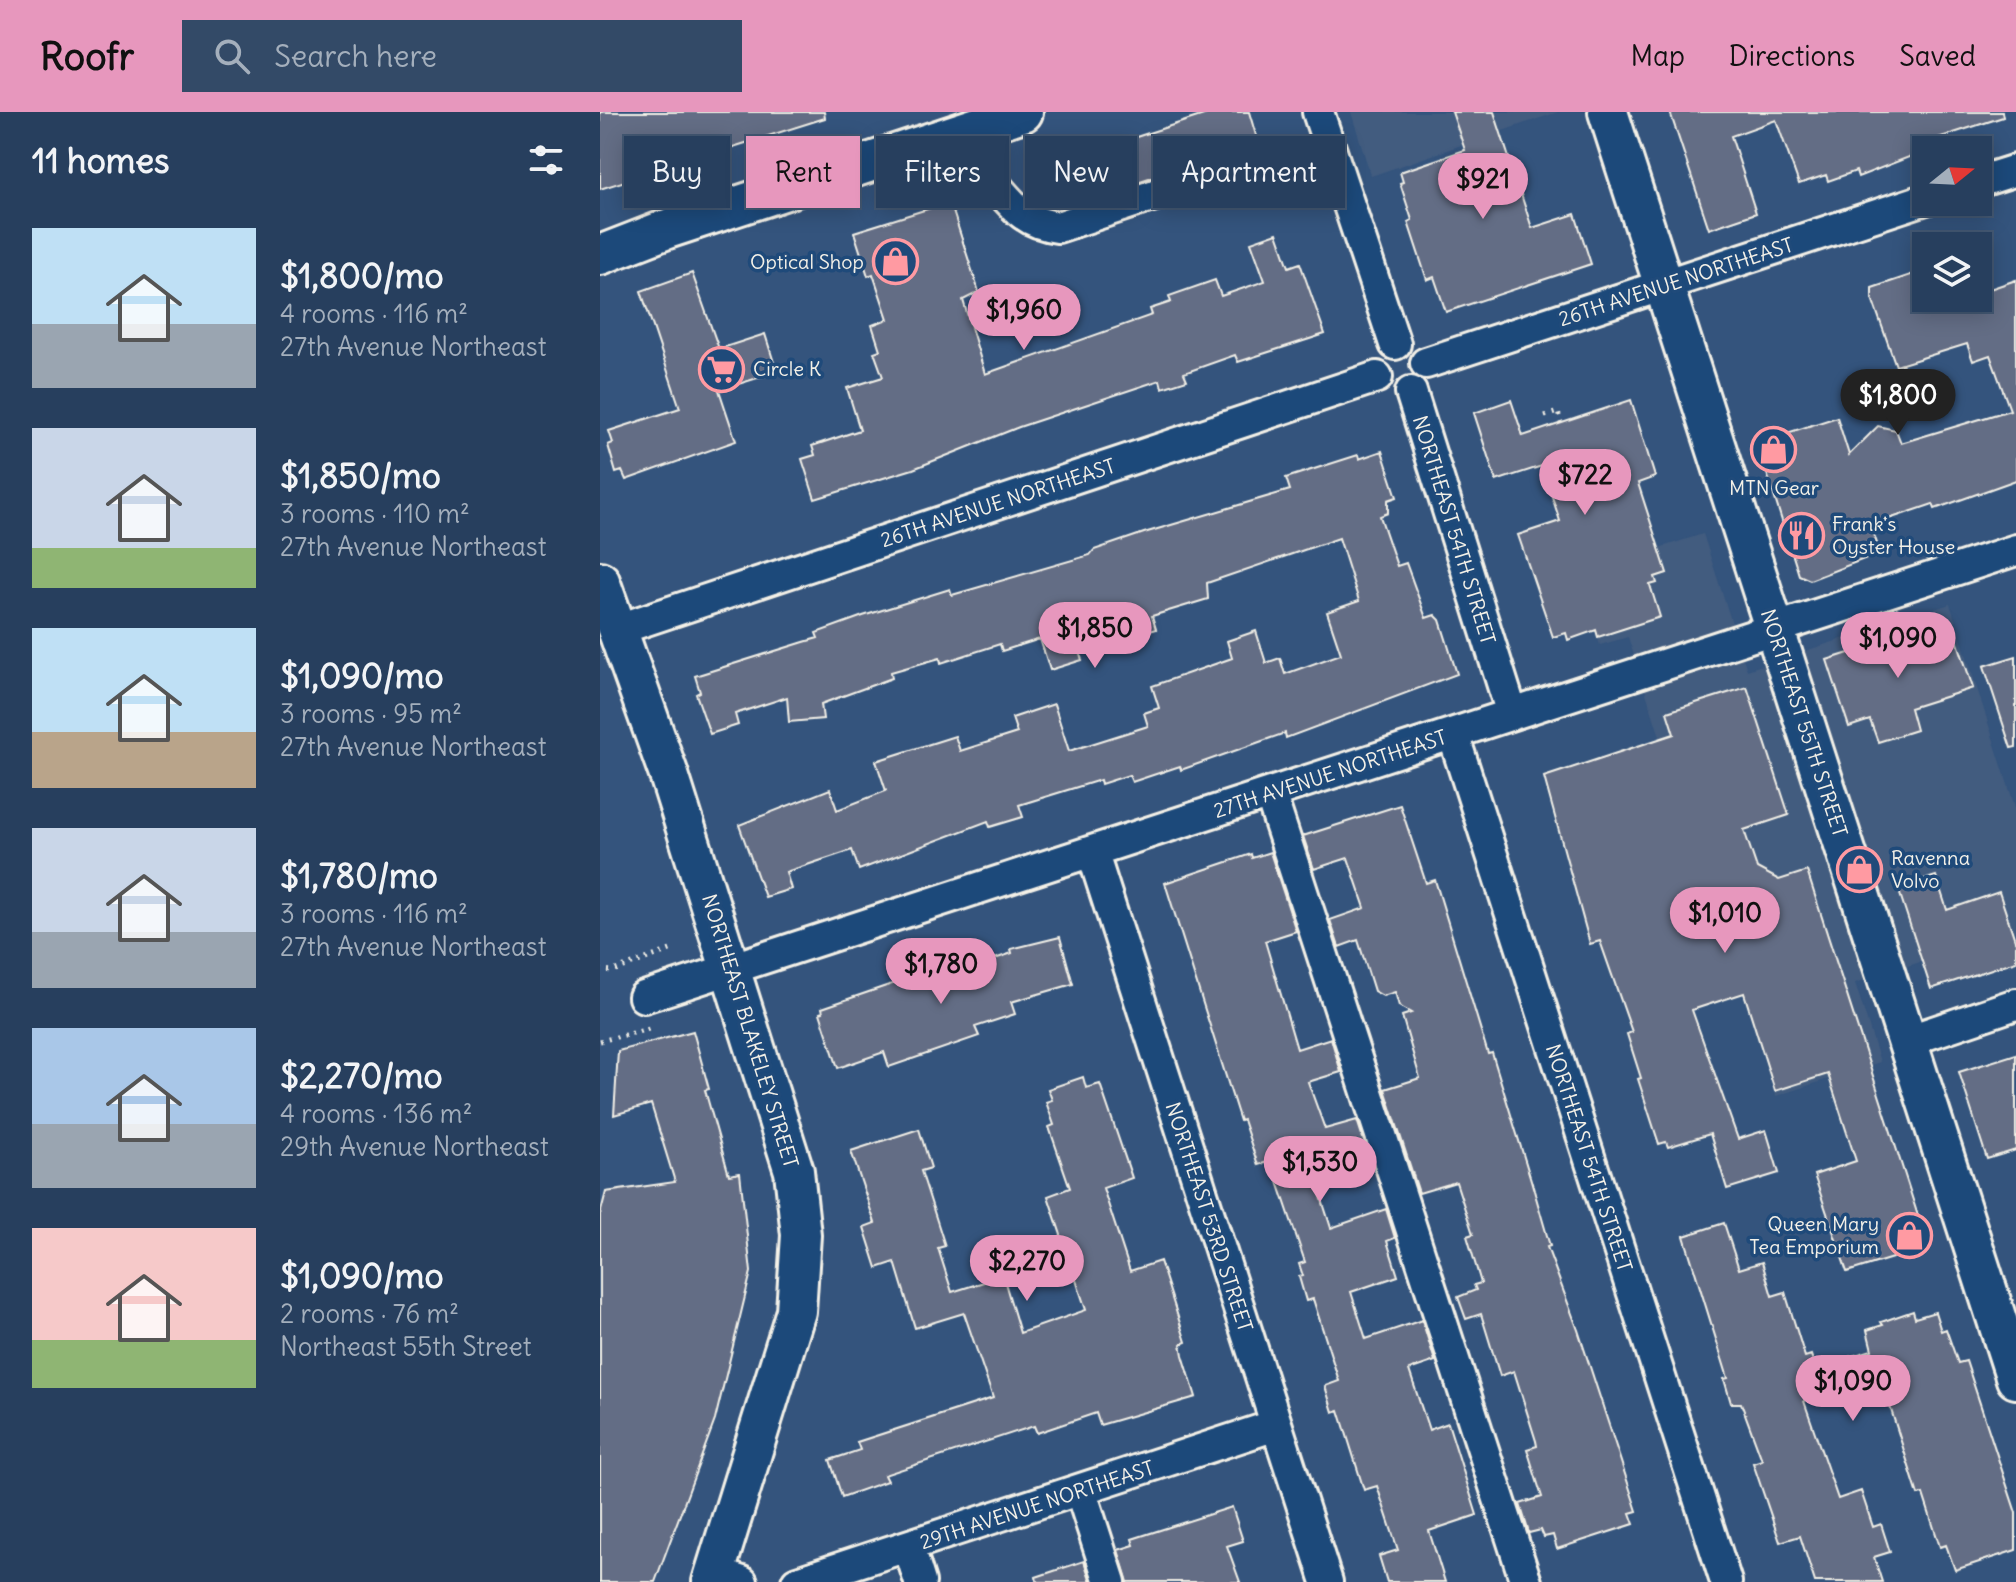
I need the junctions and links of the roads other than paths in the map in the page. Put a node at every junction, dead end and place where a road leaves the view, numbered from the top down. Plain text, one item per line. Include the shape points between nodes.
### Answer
1 (1023, 112) edge
2 (1318, 112) edge
3 (1608, 112) edge
4 (2016, 170) edge
5 (1992, 178) edge
6 (1153, 196) edge
7 (1009, 200) edge
8 (1912, 204) edge
9 (600, 255) edge
10 (1664, 286) junction
11 (1395, 344) junction
12 (1426, 363) junction
13 (1377, 377) junction
14 (1411, 392) junction
15 (2016, 550) edge
16 (600, 581) edge
17 (619, 629) junction
18 (1774, 629) junction
19 (1512, 714) junction
20 (1453, 734) junction
21 (1270, 793) junction
22 (1092, 851) junction
23 (732, 968) junction
24 (644, 997) dead end
25 (2016, 1004) edge
26 (1907, 1041) junction
27 (2016, 1379) edge
28 (1276, 1425) junction
29 (1081, 1492) junction
30 (909, 1547) junction
31 (723, 1579) edge
32 (797, 1582) edge
33 (920, 1582) edge
34 (1110, 1582) edge
35 (1327, 1582) edge
36 (1526, 1582) edge
37 (1726, 1582) edge

1 - 9 main road
2 - 11 street
3 - 10 main road, NORTHEAST 55TH STREET
4 - 5 street
6 - 7 street via 1058,227 1027,219
8 - 10 street, 26TH AVENUE NORTHEAST
10 - 12 street, 26TH AVENUE NORTHEAST
10 - 18 main road, NORTHEAST 55TH STREET
11 - 12 street via 1414,346
11 - 13 street via 1378,356
12 - 14 street via 1426,376
13 - 14 street via 1390,392
13 - 17 street, 26TH AVENUE NORTHEAST
14 - 19 street, NORTHEAST 54TH STREET
15 - 18 street, 27TH AVENUE NORTHEAST
16 - 17 main road, NORTHEAST BLAKELEY STREET
17 - 23 main road, NORTHEAST BLAKELEY STREET
18 - 19 street, 27TH AVENUE NORTHEAST
18 - 26 main road, NORTHEAST 55TH STREET
19 - 20 street, 27TH AVENUE NORTHEAST
20 - 21 street, 27TH AVENUE NORTHEAST
20 - 37 street, NORTHEAST 54TH STREET
21 - 22 street, 27TH AVENUE NORTHEAST
21 - 36 street
22 - 23 street, 27TH AVENUE NORTHEAST
22 - 28 street, NORTHEAST 53RD STREET
23 - 24 street, 27TH AVENUE NORTHEAST
23 - 31 main road, NORTHEAST BLAKELEY STREET via 794,1171 801,1235 793,1324
25 - 26 street
26 - 27 main road, NORTHEAST 55TH STREET
28 - 29 street, 29TH AVENUE NORTHEAST
28 - 35 street, NORTHEAST 53RD STREET
29 - 30 street, 29TH AVENUE NORTHEAST
29 - 34 street
30 - 32 street, 29TH AVENUE NORTHEAST
30 - 33 street

